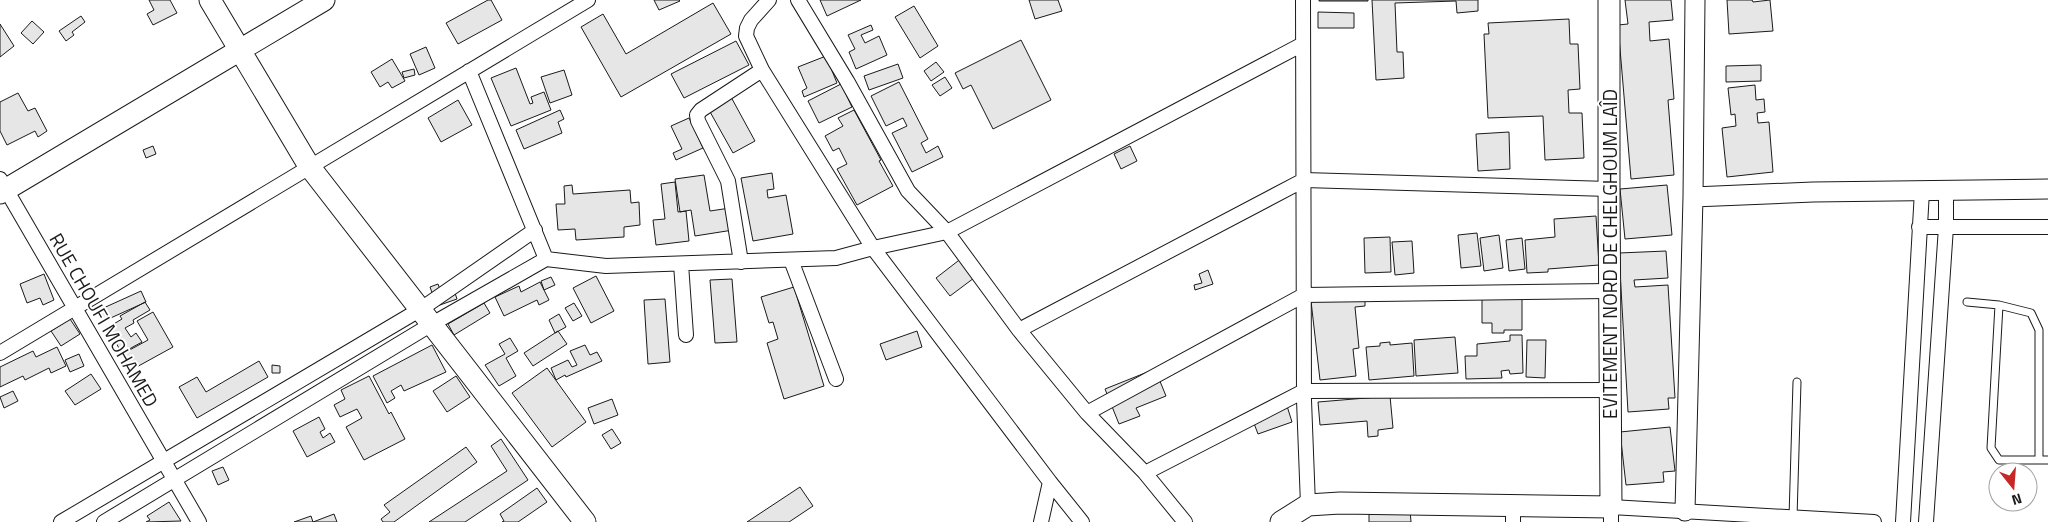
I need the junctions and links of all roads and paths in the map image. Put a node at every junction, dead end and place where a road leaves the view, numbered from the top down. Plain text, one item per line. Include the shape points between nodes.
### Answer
1 (210, 0) edge
2 (324, 0) edge
3 (588, 0) edge
4 (769, 0) edge
5 (798, 0) edge
6 (1303, 0) edge
7 (1610, 0) edge
8 (1695, 0) edge
9 (1303, 44) junction
10 (239, 50) junction
11 (762, 70) junction
12 (468, 71) junction
13 (309, 166) junction
14 (1304, 180) junction
15 (2, 187) edge
16 (1608, 189) junction
17 (2048, 189) edge
18 (1946, 190) junction
19 (1922, 191) junction
20 (1693, 197) junction
21 (1946, 227) junction
22 (2048, 227) edge
23 (1919, 228) junction
24 (534, 230) junction
25 (947, 232) junction
26 (873, 248) junction
27 (546, 259) junction
28 (791, 260) junction
29 (740, 262) junction
30 (681, 264) junction
31 (1609, 291) junction
32 (1304, 295) junction
33 (1967, 302) dead end
34 (1999, 304) junction
35 (76, 309) junction
36 (426, 316) junction
37 (1018, 330) junction
38 (686, 335) dead end
39 (0, 353) edge
40 (836, 379) dead end
41 (1797, 382) dead end
42 (1610, 390) junction
43 (1304, 391) junction
44 (1086, 413) junction
45 (2039, 460) junction
46 (2048, 460) edge
47 (164, 461) junction
48 (1145, 473) junction
49 (175, 480) junction
50 (1050, 482) junction
51 (1308, 505) junction
52 (1514, 514) edge
53 (1611, 515) edge
54 (1686, 517) edge
55 (1793, 518) junction
56 (61, 522) edge
57 (104, 522) edge
58 (199, 522) edge
59 (585, 522) edge
60 (1041, 522) edge
61 (1082, 522) edge
62 (1184, 522) edge
63 (1281, 522) edge
64 (1874, 522) edge
65 (1903, 522) edge
66 (1926, 522) edge

1 - 10 main road
2 - 10 main road
3 - 12 street
4 - 11 street via 750,20 746,36
5 - 25 street via 908,190
6 - 9 street
7 - 16 main road, EVITEMENT NORD DE CHELGHOUM LAÎD
8 - 20 street
9 - 14 street
9 - 25 street
10 - 13 main road
10 - 15 main road
11 - 26 street
11 - 29 street via 697,115 728,181
12 - 13 street
12 - 24 street
13 - 35 street
13 - 36 main road
14 - 16 street
14 - 32 street
14 - 37 street
15 - 35 street, RUE CHOUFI MOHAMED
16 - 31 main road, EVITEMENT NORD DE CHELGHOUM LAÎD
17 - 18 street
18 - 19 street
18 - 21 street
19 - 20 street
19 - 23 street
20 - 54 street
21 - 22 street
21 - 23 street
21 - 66 street
23 - 65 street
24 - 27 street
24 - 36 street
25 - 26 street
25 - 37 street
26 - 28 street via 836,258
26 - 50 street
27 - 30 street via 606,266
27 - 36 street
28 - 29 street
28 - 40 street
29 - 30 street
30 - 38 street
31 - 32 street
31 - 42 main road, EVITEMENT NORD DE CHELGHOUM LAÎD
32 - 43 street
32 - 44 street
33 - 34 lane
34 - 45 lane via 2032,313 2039,330
34 - 45 lane via 1991,448 2000,460
35 - 39 street
35 - 47 street, RUE CHOUFI MOHAMED
36 - 47 street
36 - 49 street
36 - 59 main road
37 - 44 street
41 - 55 lane
42 - 43 street
42 - 53 main road, EVITEMENT NORD DE CHELGHOUM LAÎD
43 - 48 street
43 - 51 street
44 - 48 street
45 - 46 lane
47 - 49 street, RUE CHOUFI MOHAMED
47 - 56 street
48 - 62 street
49 - 57 street
49 - 58 street, RUE CHOUFI MOHAMED
50 - 60 street
50 - 61 street
51 - 52 main road via 1340,503
51 - 63 main road
52 - 53 main road
53 - 54 street
54 - 55 street
55 - 64 street

